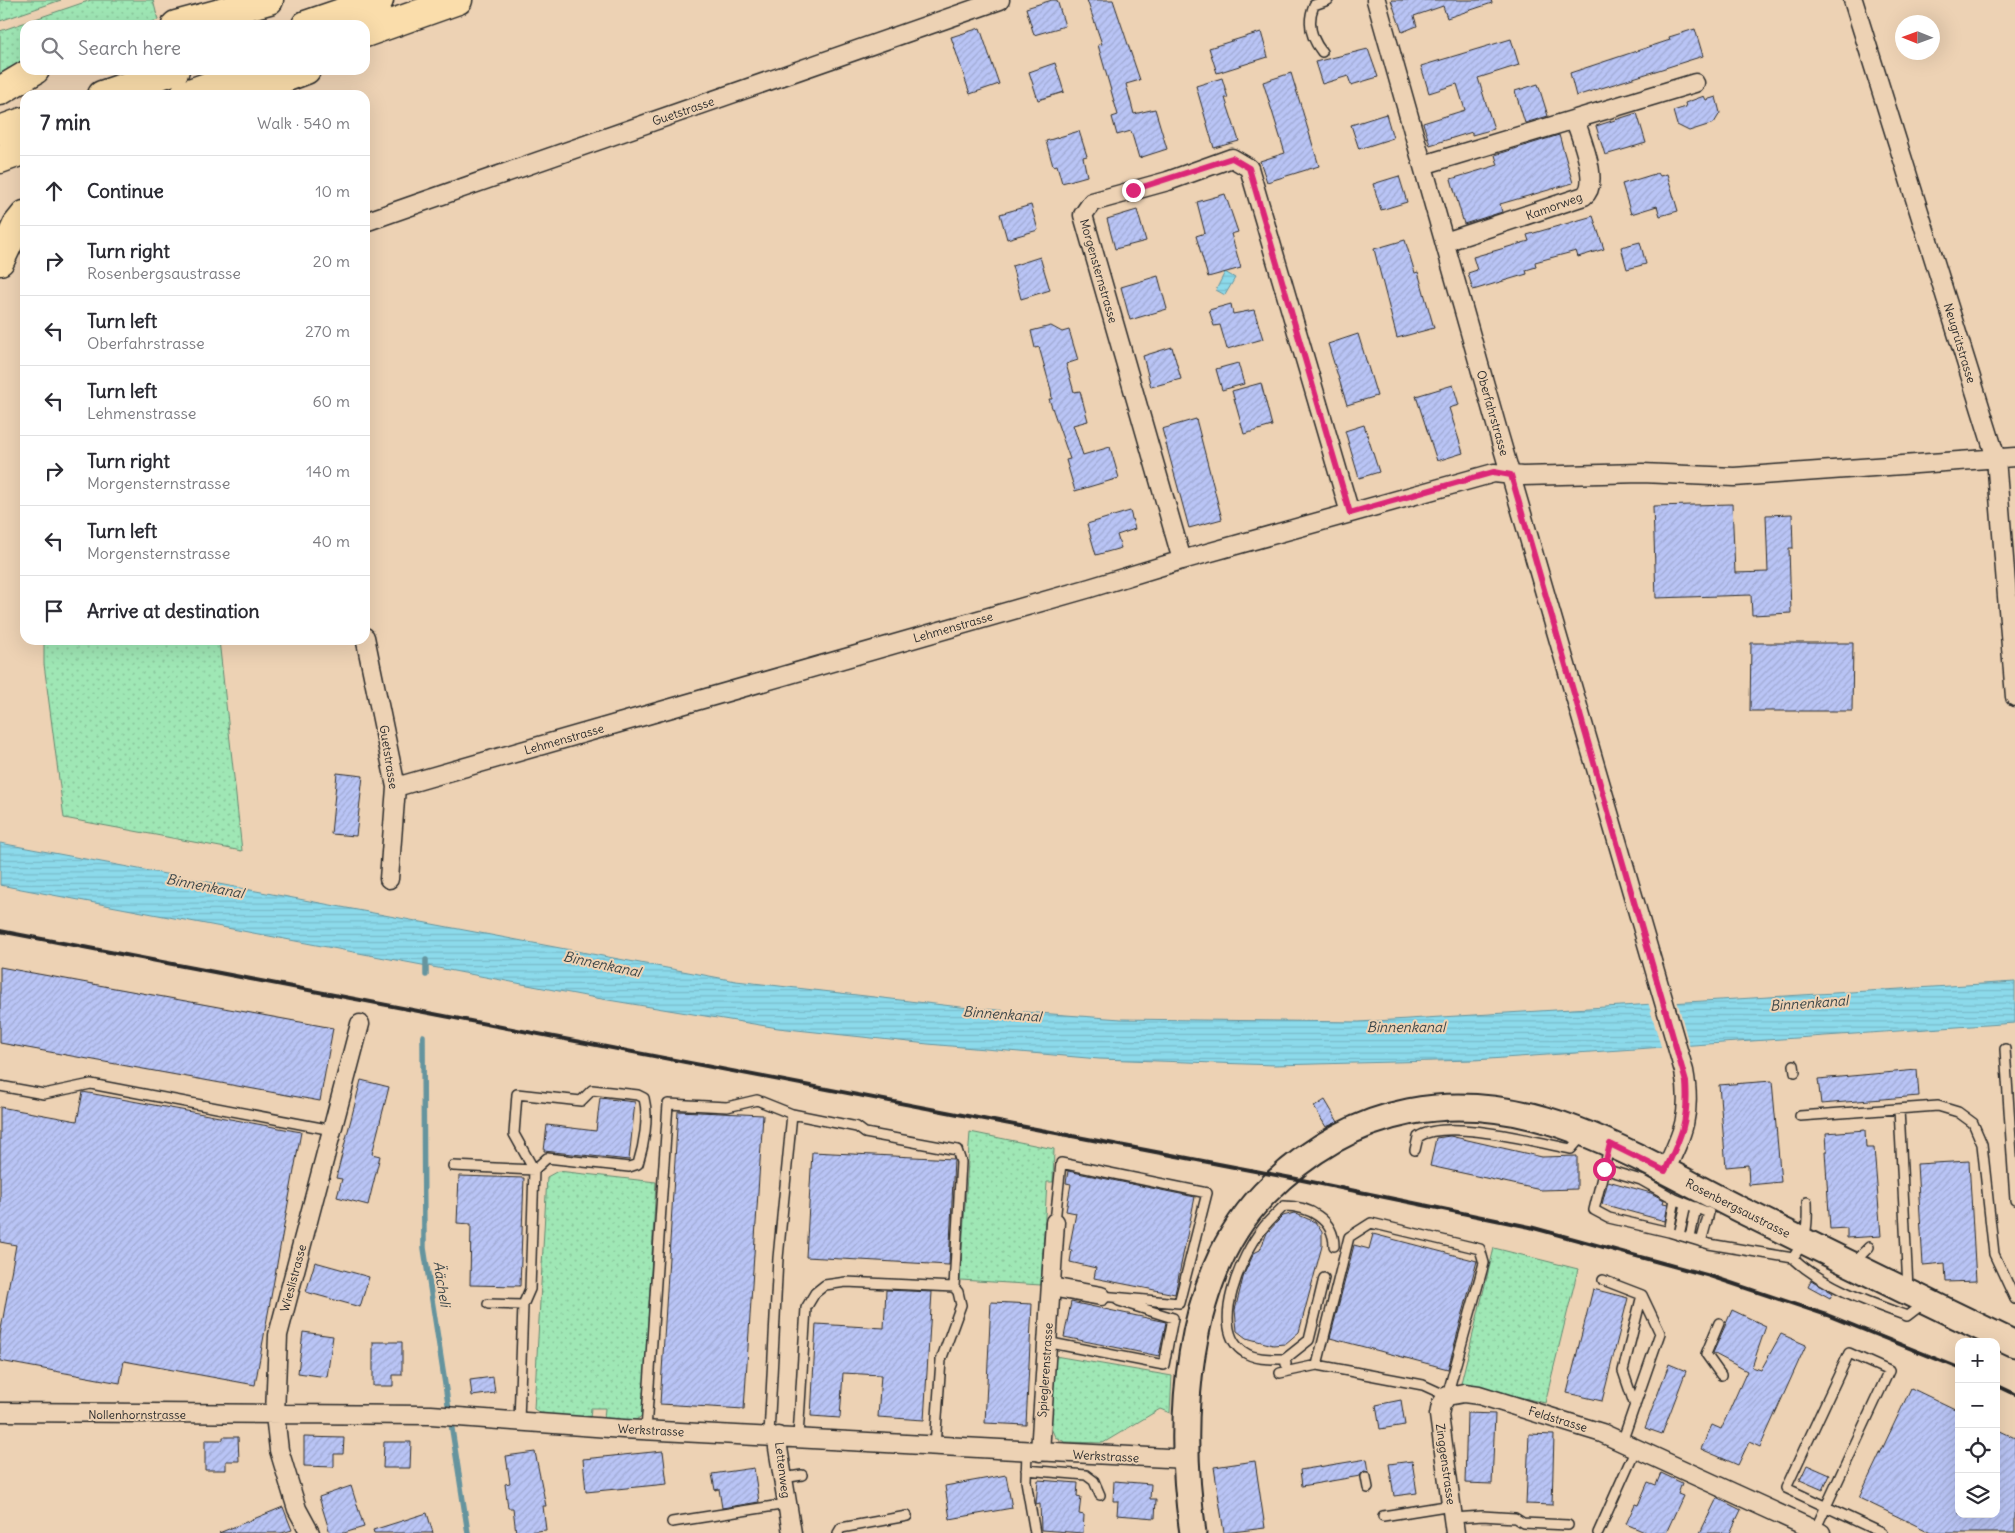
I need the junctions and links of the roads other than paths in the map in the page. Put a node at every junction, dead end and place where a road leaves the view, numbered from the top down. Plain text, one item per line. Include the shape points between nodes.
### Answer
1 (269, 0) edge
2 (379, 0) edge
3 (458, 0) edge
4 (1000, 0) edge
5 (1328, 0) edge
6 (1376, 0) edge
7 (1853, 0) edge
8 (416, 15) junction
9 (195, 20) edge
10 (321, 20) edge
11 (370, 31) edge
12 (370, 47) edge
13 (1322, 52) dead end
14 (23, 75) edge
15 (160, 75) edge
16 (241, 75) edge
17 (292, 75) edge
18 (1695, 83) dead end
19 (117, 90) edge
20 (198, 90) edge
21 (252, 90) edge
22 (0, 91) edge
23 (1575, 119) junction
24 (20, 124) edge
25 (0, 130) edge
26 (20, 152) edge
27 (0, 159) edge
28 (1423, 165) junction
29 (370, 220) edge
30 (20, 222) edge
31 (1445, 242) junction
32 (0, 261) edge
33 (2015, 457) edge
34 (1996, 458) junction
35 (1511, 475) junction
36 (1350, 513) junction
37 (1182, 560) junction
38 (367, 645) edge
39 (2015, 697) edge
40 (396, 787) junction
41 (388, 879) dead end
42 (360, 1024) dead end
43 (2004, 1049) dead end
44 (0, 1086) edge
45 (1899, 1109) junction
46 (792, 1114) junction
47 (1800, 1116) dead end
48 (332, 1130) junction
49 (1585, 1134) junction
50 (1610, 1144) junction
51 (1415, 1150) dead end
52 (453, 1166) dead end
53 (1604, 1169) junction
54 (534, 1170) junction
55 (1665, 1171) junction
56 (1675, 1199) junction
57 (2015, 1200) edge
58 (1806, 1202) dead end
59 (1686, 1204) junction
60 (1696, 1207) junction
61 (1055, 1222) joint
62 (1669, 1232) junction
63 (1679, 1236) junction
64 (1690, 1238) junction
65 (1702, 1242) junction
66 (1334, 1246) dead end
67 (1870, 1247) dead end
68 (1799, 1250) junction
69 (1851, 1265) junction
70 (1324, 1278) dead end
71 (1603, 1280) dead end
72 (954, 1287) junction
73 (1051, 1287) junction
74 (1642, 1294) junction
75 (1101, 1296) junction
76 (1917, 1297) junction
77 (2015, 1299) edge
78 (488, 1304) dead end
79 (523, 1305) junction
80 (1719, 1324) dead end
81 (1046, 1342) junction
82 (2015, 1344) edge
83 (1285, 1359) junction
84 (1317, 1365) junction
85 (1720, 1374) dead end
86 (1448, 1396) junction
87 (938, 1400) junction
88 (949, 1400) dead end
89 (1635, 1406) junction
90 (0, 1412) edge
91 (275, 1415) junction
92 (519, 1421) junction
93 (646, 1430) junction
94 (774, 1436) junction
95 (798, 1437) junction
96 (1629, 1445) junction
97 (935, 1446) junction
98 (1033, 1452) junction
99 (1186, 1459) junction
100 (1026, 1470) junction
101 (802, 1475) dead end
102 (1366, 1477) dead end
103 (783, 1478) junction
104 (1368, 1488) dead end
105 (1100, 1495) dead end
106 (787, 1504) junction
107 (1826, 1506) junction
108 (906, 1516) dead end
109 (1383, 1516) dead end
110 (1454, 1519) edge
111 (672, 1522) dead end
112 (1568, 1525) dead end
113 (1818, 1532) edge
114 (310, 1533) edge
115 (792, 1533) edge
116 (838, 1533) edge
117 (1035, 1533) edge
118 (1193, 1533) edge
119 (1598, 1533) edge
120 (1882, 1533) edge

1 - 9 highway
2 - 10 highway
3 - 8 highway
4 - 29 street, Guetstrasse
5 - 13 lane via 1314,4 1309,18 1314,41
6 - 28 street, Oberfahrstrasse
7 - 34 street, Neugrütstrasse
8 - 11 highway
8 - 12 highway via 384,42
14 - 22 highway
15 - 19 highway
16 - 20 highway
17 - 21 highway
18 - 23 street
23 - 28 street
23 - 31 street, Kamorweg via 1593,180 1589,192
24 - 25 highway
26 - 27 highway
28 - 31 street, Oberfahrstrasse
30 - 32 highway
31 - 35 street, Oberfahrstrasse
33 - 34 street, Lehmenstrasse
34 - 35 street, Lehmenstrasse via 1734,477 1642,473
34 - 39 street, Neugrütstrasse
35 - 36 street, Lehmenstrasse via 1494,472
35 - 55 street, Oberfahrstrasse via 1684,1071 1688,1107 1681,1140
36 - 37 street, Lehmenstrasse
36 - 37 street, Morgensternstrasse via 1249,168 1232,158 1168,181 1092,202 1083,215
37 - 40 street, Lehmenstrasse
38 - 40 street, Guetstrasse
40 - 41 street, Guetstrasse
42 - 48 street, Wieslistrasse
43 - 57 lane
44 - 48 lane via 44,1094 91,1084
45 - 47 lane
45 - 76 lane
45 - 77 lane via 1938,1106 1958,1112 1973,1123 1982,1144 1994,1254
46 - 72 lane via 857,1126 865,1133 957,1150 961,1162
46 - 93 lane via 757,1100 727,1107 668,1104
46 - 94 lane via 778,1258
48 - 91 street, Wieslistrasse via 278,1336
49 - 50 street, Rosenbergsaustrasse
49 - 51 lane via 1571,1149 1483,1131 1427,1131 1418,1137
49 - 99 street, Rosenbergsaustrasse via 1535,1116 1499,1109 1463,1106 1411,1110 1375,1120 1324,1144 1289,1169 1258,1200 1217,1264 1196,1338 1189,1386
50 - 53 lane
50 - 55 street, Rosenbergsaustrasse
52 - 54 lane
53 - 56 lane via 1641,1180
53 - 62 lane via 1594,1210 1609,1218
54 - 54 lane via 514,1134 517,1094 581,1101 592,1090 644,1098 647,1107 638,1164 629,1167 547,1158
54 - 79 lane via 530,1289
55 - 68 street, Rosenbergsaustrasse
56 - 59 lane
56 - 62 lane
58 - 68 lane via 1808,1226
59 - 60 lane
59 - 63 lane
60 - 64 lane
60 - 65 lane via 1708,1213
61 - 73 street, Spieglerenstrasse
61 - 75 lane via 1062,1163 1207,1193 1179,1303
62 - 63 lane
63 - 64 lane
64 - 65 lane
65 - 68 lane
66 - 83 lane via 1334,1234 1310,1210 1284,1206 1262,1229 1243,1260 1226,1322 1229,1335 1244,1353
67 - 69 lane
68 - 69 street, Rosenbergsaustrasse
68 - 76 lane via 1809,1272 1870,1303 1907,1316
69 - 76 street, Rosenbergsaustrasse
70 - 83 lane via 1308,1340
71 - 74 lane
72 - 87 lane via 961,1305 941,1360
72 - 95 lane via 846,1282 825,1285 815,1293 806,1308
73 - 75 street
73 - 81 street, Spieglerenstrasse
74 - 89 lane via 1623,1372
74 - 89 lane via 1660,1333
75 - 81 lane via 1174,1318 1164,1365
76 - 82 street, Rosenbergsaustrasse
78 - 79 lane
79 - 92 lane
80 - 85 lane via 1706,1354
81 - 98 street, Spieglerenstrasse
83 - 84 lane, Feldstrasse via 1284,1372
84 - 86 lane, Feldstrasse via 1423,1385
84 - 86 lane via 1349,1237 1371,1224 1480,1249 1484,1263
86 - 96 street, Feldstrasse via 1479,1395 1602,1433
86 - 110 street, Zinggenstrasse via 1439,1415
87 - 88 lane
87 - 97 lane
89 - 96 lane
90 - 91 street, Nollenhornstrasse
91 - 92 street, Werkstrasse via 431,1415
91 - 114 street, Wieslistrasse via 279,1450 297,1509
92 - 93 street, Werkstrasse
93 - 94 street, Werkstrasse
94 - 95 street, Werkstrasse
94 - 103 street, Lettenweg
95 - 97 street, Werkstrasse
96 - 113 street, Feldstrasse via 1683,1463
96 - 119 lane
97 - 98 street, Werkstrasse
98 - 99 street, Werkstrasse
98 - 100 lane
99 - 118 street, Rosenbergsaustrasse
100 - 105 lane via 1086,1474 1094,1481
100 - 117 lane
101 - 103 lane
102 - 104 lane
103 - 106 street, Lettenweg
106 - 111 lane, Lettenweg
106 - 115 street, Lettenweg
107 - 107 lane via 1889,1372 1849,1353 1786,1488
107 - 113 lane
107 - 120 lane
108 - 116 lane via 841,1528
109 - 110 lane
110 - 112 lane via 1498,1517 1515,1518 1523,1523

